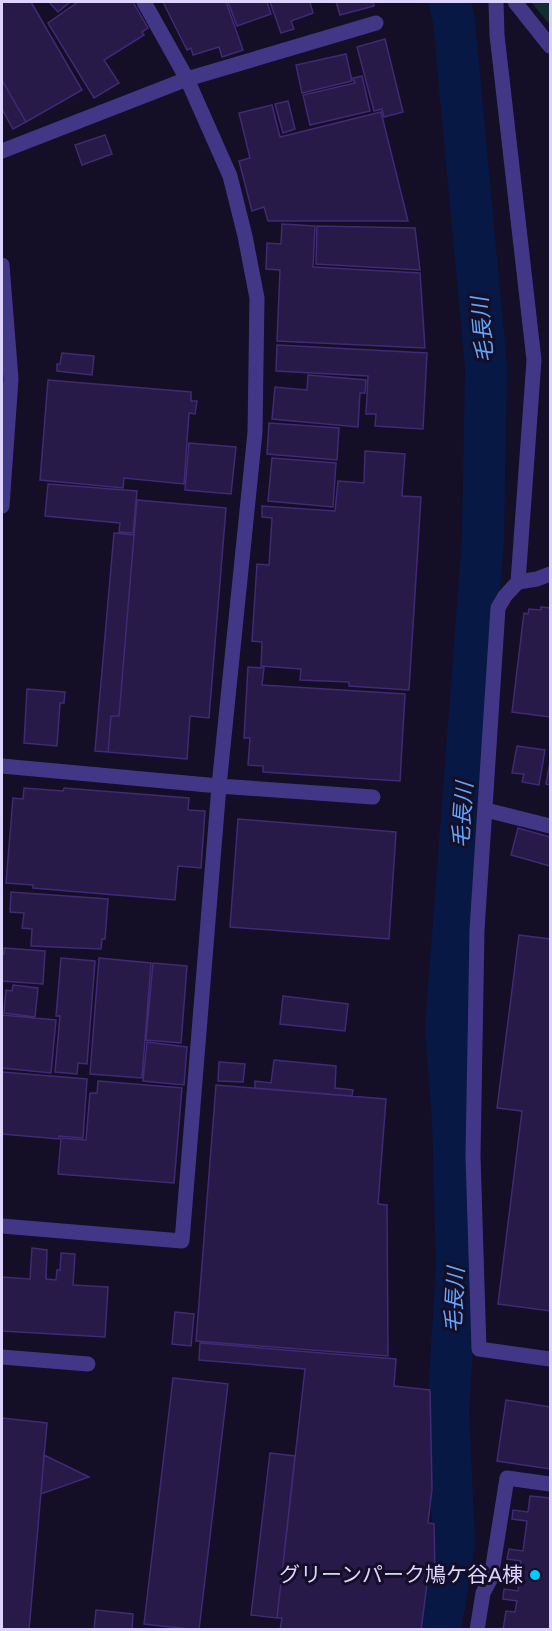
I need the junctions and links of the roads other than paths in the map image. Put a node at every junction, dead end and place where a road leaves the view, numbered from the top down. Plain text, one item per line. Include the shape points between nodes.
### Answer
1 (144, 2) edge
2 (496, 2) edge
3 (515, 2) edge
4 (376, 23) dead end
5 (550, 46) edge
6 (187, 79) junction
7 (2, 151) edge
8 (2, 265) edge
9 (2, 506) edge
10 (550, 574) edge
11 (518, 582) junction
12 (2, 766) edge
13 (219, 786) junction
14 (373, 797) dead end
15 (486, 810) junction
16 (550, 826) edge
17 (2, 1226) edge
18 (2, 1357) edge
19 (550, 1359) edge
20 (88, 1364) dead end
21 (550, 1484) edge
22 (477, 1629) edge

1 - 6 street
2 - 11 street via 534,360
3 - 5 street
4 - 6 street
6 - 7 street
6 - 13 street via 230,177 257,298 255,432
8 - 9 street via 11,379
10 - 11 street
11 - 15 street via 498,608
12 - 13 street
13 - 14 street
13 - 17 street via 182,1240
15 - 16 street
15 - 19 street via 477,930 473,1156 479,1349
18 - 20 street
21 - 22 street via 507,1478 491,1578 483,1593

